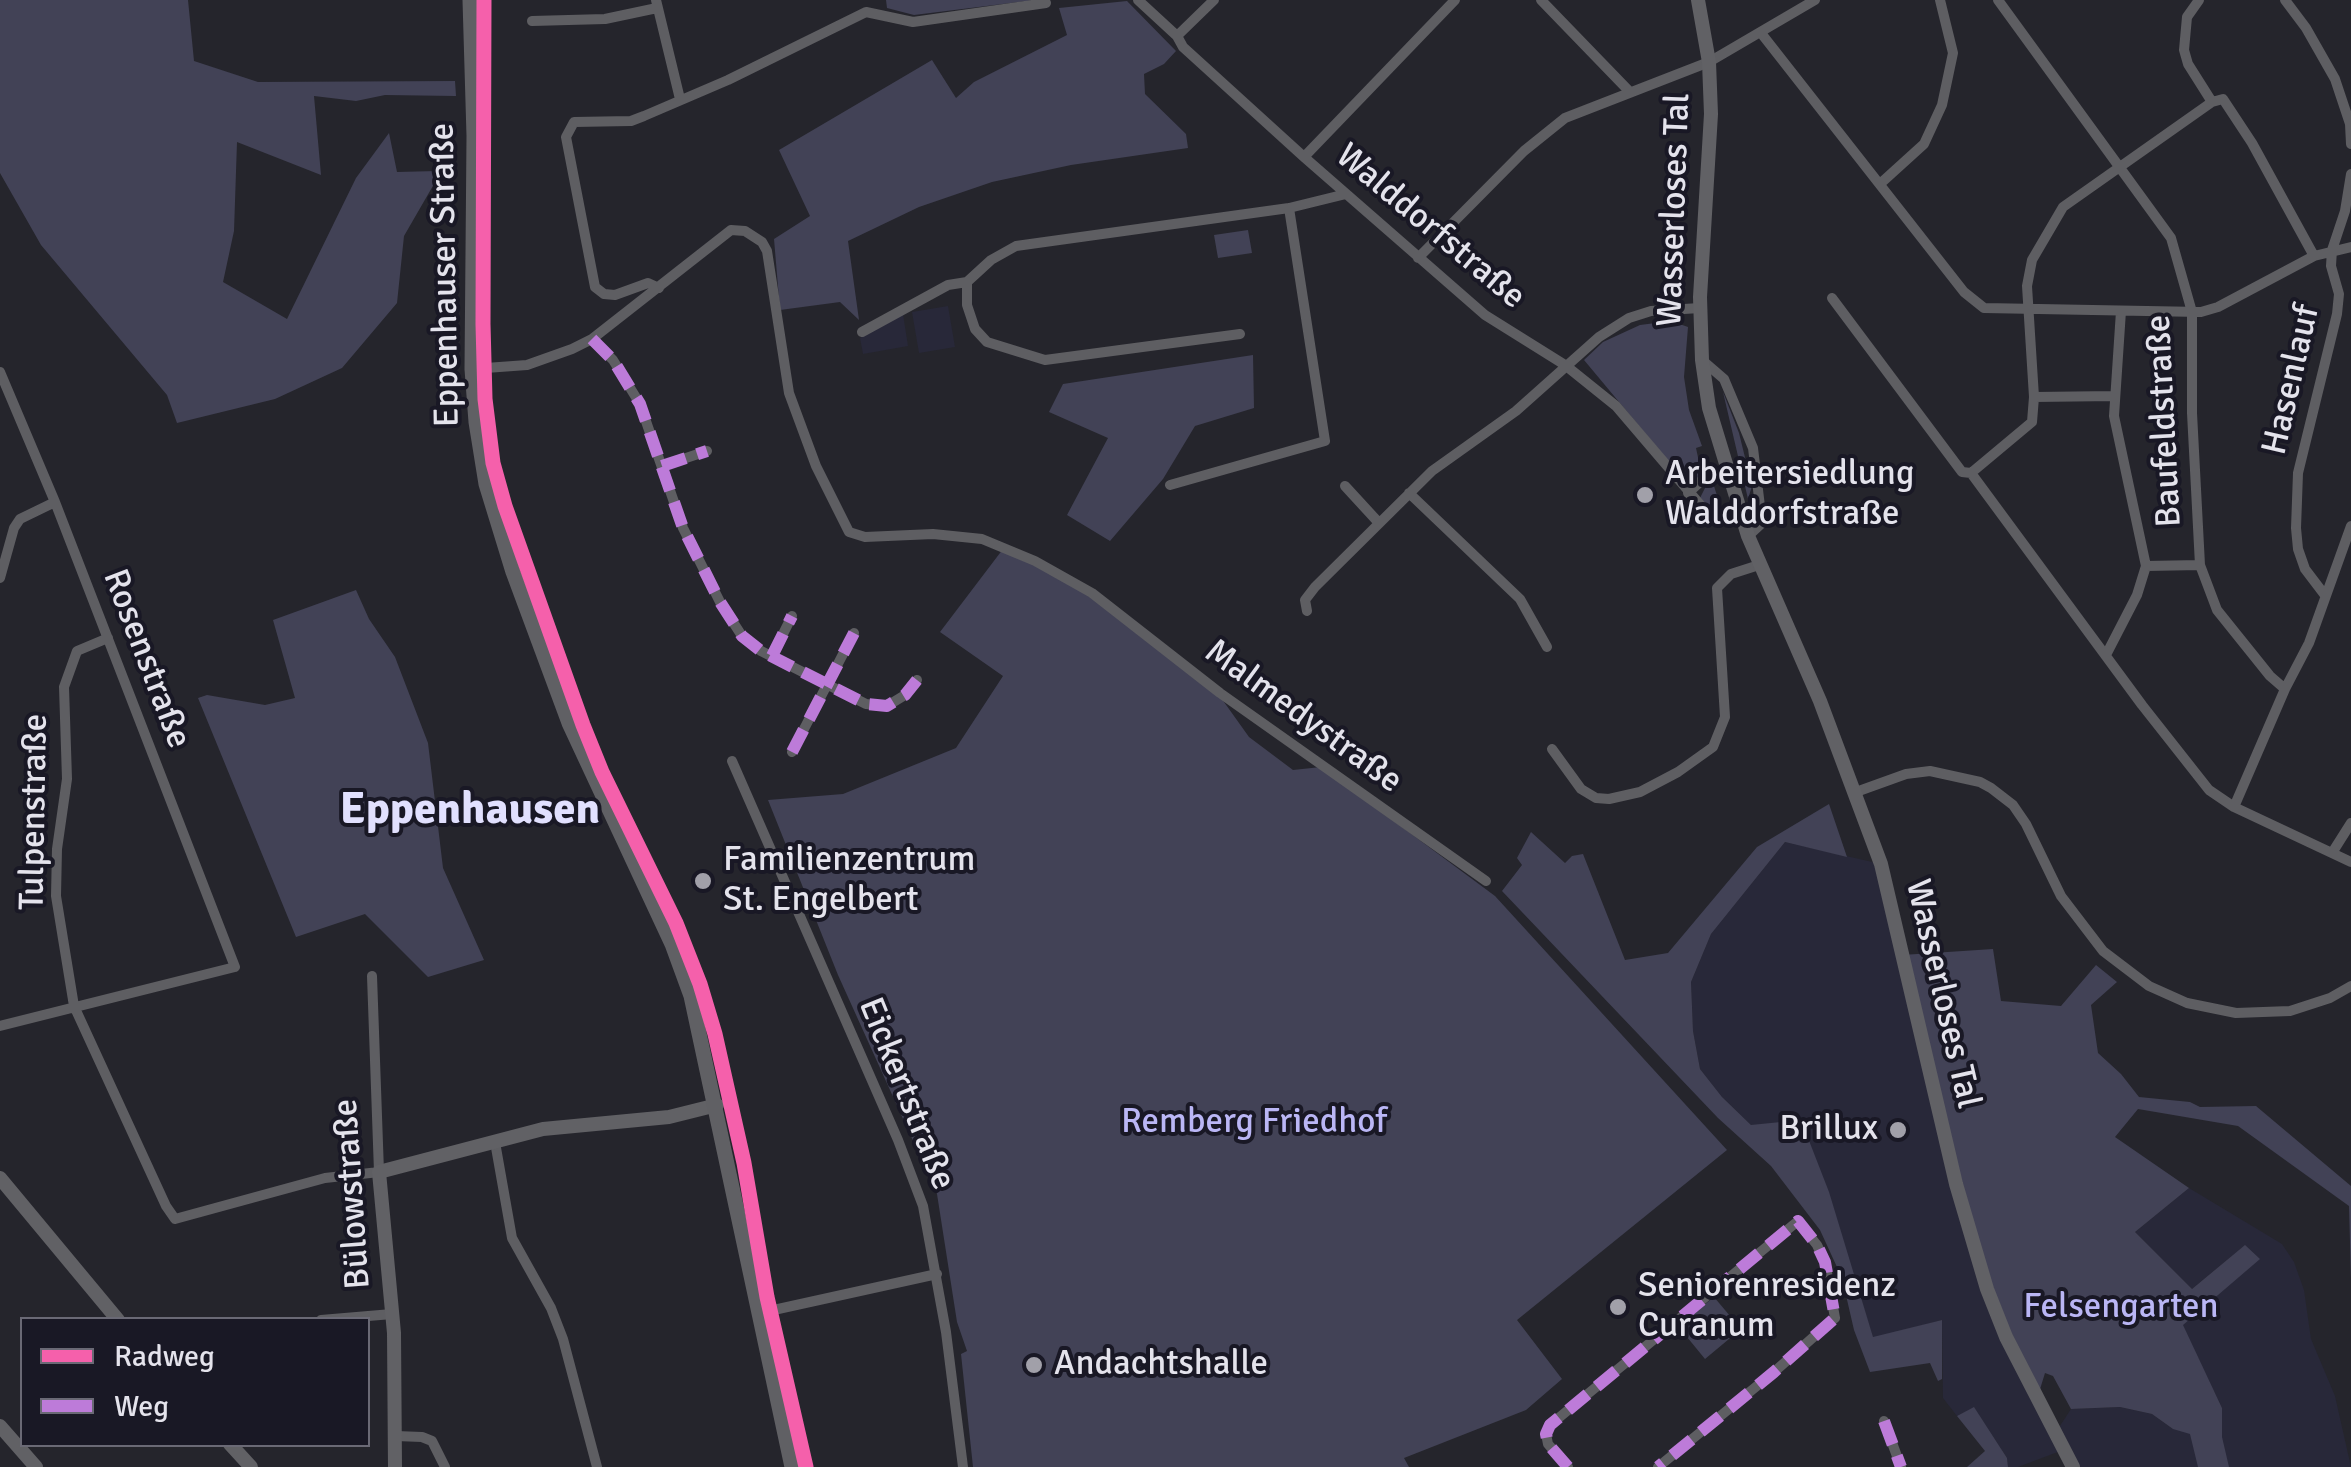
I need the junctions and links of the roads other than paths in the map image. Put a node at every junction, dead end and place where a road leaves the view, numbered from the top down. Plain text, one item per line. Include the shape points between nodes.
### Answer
1 (470, 0) edge
2 (1138, 0) edge
3 (1214, 0) edge
4 (1455, 0) edge
5 (1540, 0) edge
6 (1698, 0) edge
7 (1815, 0) edge
8 (1940, 0) edge
9 (1998, 0) edge
10 (2199, 0) edge
11 (2288, 1) edge
12 (656, 4) edge
13 (1046, 4) dead end
14 (866, 6) edge
15 (532, 21) dead end
16 (1761, 33) junction
17 (1177, 36) junction
18 (1709, 62) junction
19 (1629, 91) junction
20 (680, 99) junction
21 (2212, 102) junction
22 (2351, 144) edge
23 (1304, 157) junction
24 (2121, 165) junction
25 (2351, 174) edge
26 (1881, 182) junction
27 (1346, 194) junction
28 (1289, 208) junction
29 (2351, 247) edge
30 (2332, 250) junction
31 (2314, 256) junction
32 (1418, 258) junction
33 (967, 282) junction
34 (659, 288) junction
35 (1832, 298) dead end
36 (1700, 308) junction
37 (2028, 311) junction
38 (2122, 311) junction
39 (2192, 312) junction
40 (862, 332) dead end
41 (1240, 334) dead end
42 (592, 339) junction
43 (1702, 360) junction
44 (1565, 366) junction
45 (472, 369) junction
46 (0, 372) edge
47 (2116, 396) junction
48 (2034, 397) junction
49 (707, 451) dead end
50 (662, 466) junction
51 (1971, 473) junction
52 (1701, 482) dead end
53 (1170, 485) dead end
54 (1345, 486) dead end
55 (1688, 493) junction
56 (1409, 494) junction
57 (55, 502) junction
58 (1709, 516) dead end
59 (1379, 523) junction
60 (2351, 526) edge
61 (1748, 536) junction
62 (1759, 565) junction
63 (2200, 565) junction
64 (2146, 566) junction
65 (0, 578) edge
66 (2324, 594) junction
67 (1307, 611) dead end
68 (792, 616) dead end
69 (854, 632) dead end
70 (108, 638) junction
71 (1547, 648) dead end
72 (2106, 655) junction
73 (772, 656) junction
74 (918, 680) dead end
75 (827, 684) junction
76 (2285, 690) junction
77 (1552, 749) dead end
78 (792, 752) dead end
79 (732, 761) dead end
80 (1856, 792) junction
81 (2234, 808) junction
82 (2351, 823) edge
83 (2332, 853) junction
84 (2351, 862) edge
85 (1486, 881) dead end
86 (372, 976) dead end
87 (2351, 986) edge
88 (74, 1006) junction
89 (0, 1026) edge
90 (716, 1105) junction
91 (495, 1142) junction
92 (379, 1172) junction
93 (0, 1178) edge
94 (937, 1274) junction
95 (760, 1313) junction
96 (392, 1314) junction
97 (116, 1317) edge
98 (357, 1317) edge
99 (1884, 1421) dead end
100 (0, 1426) edge
101 (396, 1436) junction
102 (233, 1447) edge
103 (36, 1467) edge
104 (251, 1467) edge
105 (395, 1467) edge
106 (445, 1467) edge
107 (597, 1467) edge
108 (792, 1467) edge
109 (963, 1467) edge
110 (1568, 1467) edge
111 (1658, 1467) edge
112 (1901, 1467) edge
113 (2073, 1467) edge

1 - 45 main road, Eppenhauser Straße
2 - 17 street, Walddorfstraße
3 - 17 street
4 - 23 street
5 - 19 street
6 - 18 main road, Wasserloses Tal
7 - 16 street
8 - 26 street via 1953,53 1942,106 1924,144
9 - 24 street, Baufeldstraße
10 - 21 street, Hasenlauf via 2186,17 2184,50
11 - 22 street via 2335,79
12 - 15 street via 605,19
12 - 20 street
13 - 14 street via 913,22
14 - 20 street
16 - 18 street
16 - 26 street
17 - 23 street, Walddorfstraße
18 - 19 street
18 - 36 main road, Wasserloses Tal
19 - 32 street via 1564,118
20 - 34 street via 631,120 574,122 566,137 595,287 615,295 648,283
21 - 24 street
21 - 31 street, Hasenlauf via 2224,99
23 - 27 street, Walddorfstraße
24 - 37 street via 2063,207 2032,260
24 - 39 street, Baufeldstraße via 2170,238
25 - 30 street, Hasenlauf
26 - 37 street via 1976,303
27 - 28 street
27 - 32 street, Walddorfstraße
28 - 33 street via 1016,246
28 - 53 street via 1325,441
29 - 30 street
30 - 31 street
30 - 66 street, Hasenlauf via 2340,299 2298,473 2296,528 2305,569
31 - 39 street via 2218,307
32 - 44 street, Walddorfstraße via 1485,315
33 - 40 street via 948,285
33 - 41 street via 976,329 988,342 1045,360
34 - 42 street
34 - 85 street, Malmedystraße via 731,230 762,242 789,393 845,528 865,537 982,539 1092,592 1220,693
35 - 51 street via 1962,472
36 - 43 main road, Wasserloses Tal
36 - 44 street via 1629,318
37 - 38 street
37 - 48 street
38 - 39 street
38 - 47 street
39 - 63 street, Baufeldstraße
42 - 45 street via 546,360
42 - 50 street via 614,360 640,404
43 - 61 main road, Wasserloses Tal via 1709,408
43 - 61 street, Wasserloses Tal via 1724,379 1752,448 1762,523
44 - 55 street, Walddorfstraße via 1616,406
44 - 56 street
45 - 90 main road, Eppenhauser Straße via 480,457 506,550 572,731 672,944 698,1019
46 - 57 street, Rosenstraße
47 - 48 street
47 - 64 street via 2114,416
48 - 51 street via 2032,422
49 - 50 street
50 - 73 street via 683,528 720,602 742,636
51 - 72 street
52 - 55 street
54 - 59 street
55 - 58 street, Walddorfstraße
56 - 59 street
56 - 71 street via 1520,600
57 - 65 street via 20,519
57 - 70 street, Rosenstraße
59 - 67 street via 1315,587 1305,600
60 - 66 street
61 - 62 main road, Wasserloses Tal
62 - 77 street via 1730,574 1717,588 1725,718 1713,747 1640,792 1609,800 1581,789
62 - 80 main road, Wasserloses Tal
63 - 64 street
63 - 76 street, Baufeldstraße via 2218,610
64 - 72 street
66 - 76 street
68 - 73 street
69 - 75 street
70 - 88 street, Tulpenstraße via 78,651 64,686 67,779 56,896
70 - 88 street, Rosenstraße via 236,967
72 - 81 street via 2210,790
73 - 75 street
74 - 75 street via 887,706 866,704
75 - 78 street
76 - 81 street
79 - 94 street, Eickertstraße via 898,1140 923,1206
80 - 87 street via 1930,771 1991,788 2013,805 2061,896 2103,951 2148,986 2187,1003 2236,1013 2290,1011
80 - 113 main road, Wasserloses Tal via 1881,864 1967,1228 2006,1337
81 - 83 street
82 - 83 street
83 - 84 street
86 - 92 street, Bülowstraße
88 - 89 street
88 - 92 street, Tulpenstraße via 176,1220 325,1178
90 - 91 main road via 669,1117 542,1129
90 - 95 main road, Eppenhauser Straße
91 - 92 main road
91 - 107 street via 512,1238 559,1328
92 - 96 main road, Bülowstraße
93 - 97 main road
94 - 95 street
94 - 109 street, Eickertstraße
95 - 108 main road, Eppenhauser Straße
96 - 98 street
96 - 101 main road, Bülowstraße
99 - 112 street
100 - 103 main road
101 - 105 main road, Bülowstraße
101 - 106 street via 432,1442
102 - 104 main road
110 - 111 street via 1548,1444 1550,1425 1798,1221 1825,1262 1835,1318

